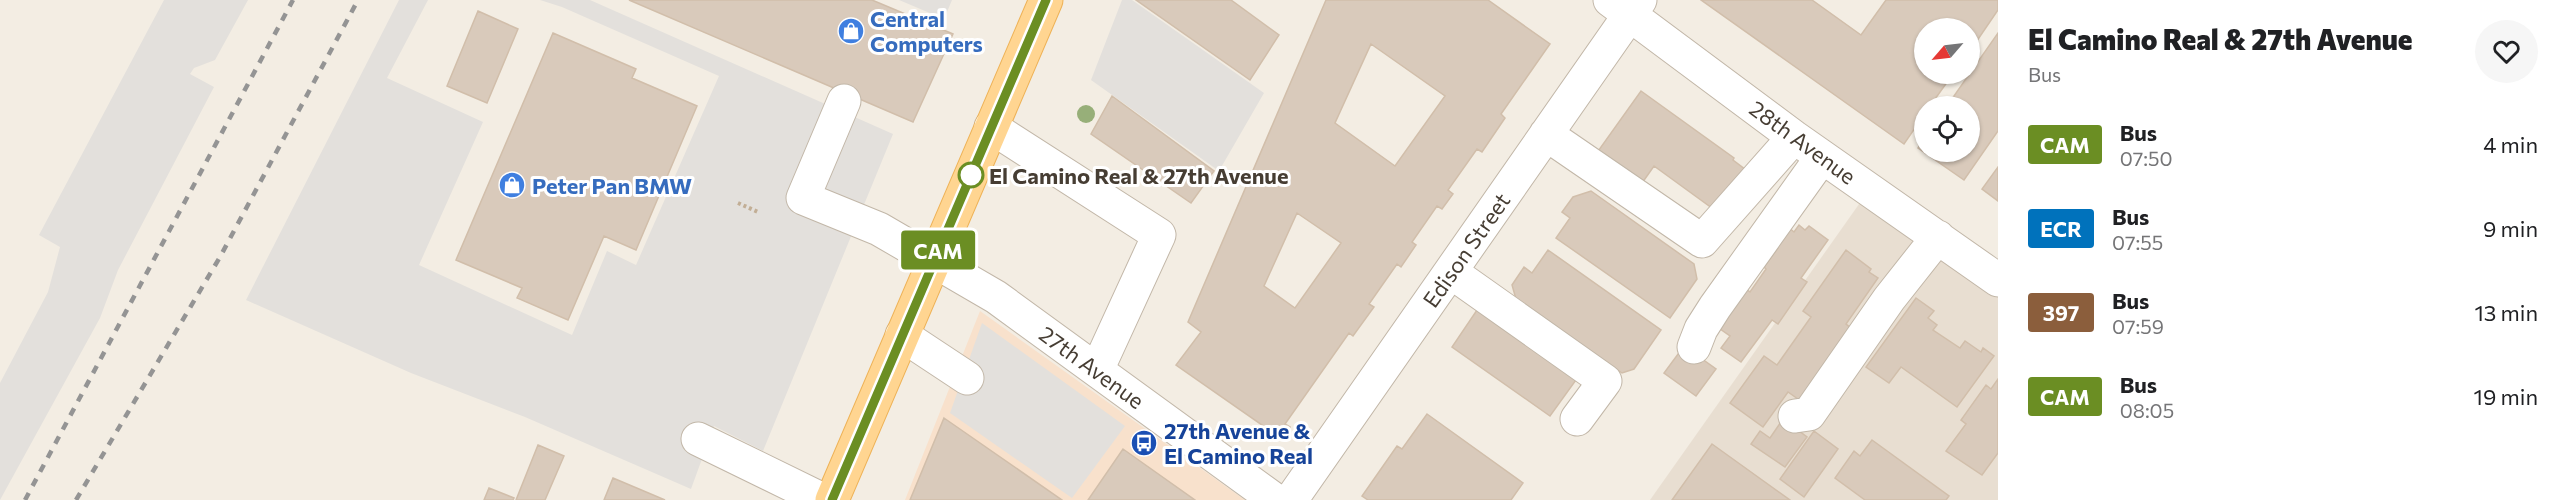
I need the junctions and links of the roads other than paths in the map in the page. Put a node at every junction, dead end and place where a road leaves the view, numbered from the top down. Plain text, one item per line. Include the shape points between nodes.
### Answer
1 (1046, 0) edge
2 (1627, 5) edge
3 (844, 101) dead end
4 (991, 127) junction
5 (1546, 134) junction
6 (1794, 137) junction
7 (1822, 157) junction
8 (1938, 237) junction
9 (933, 262) junction
10 (1451, 272) junction
11 (1998, 280) edge
12 (902, 335) junction
13 (1694, 347) dead end
14 (1097, 370) junction
15 (967, 378) dead end
16 (1795, 416) dead end
17 (1577, 419) dead end
18 (698, 438) dead end
19 (823, 500) edge
20 (832, 500) edge
21 (1275, 500) edge
22 (1291, 500) edge

1 - 4 main road
2 - 5 street, Edison Street
2 - 6 street, 28th Avenue
3 - 9 street, 27th Avenue via 803,198 879,229
4 - 9 main road
4 - 14 street via 1159,235
5 - 6 street via 1702,241
5 - 10 street, Edison Street
6 - 7 street, 28th Avenue
7 - 8 street, 28th Avenue
7 - 13 street via 1715,307
8 - 11 street, 28th Avenue
8 - 16 street via 1809,414
9 - 12 main road
9 - 14 street, 27th Avenue via 996,297
10 - 17 street via 1605,381
10 - 22 street, Edison Street
12 - 15 street
12 - 20 main road
14 - 21 street, 27th Avenue
18 - 19 street

